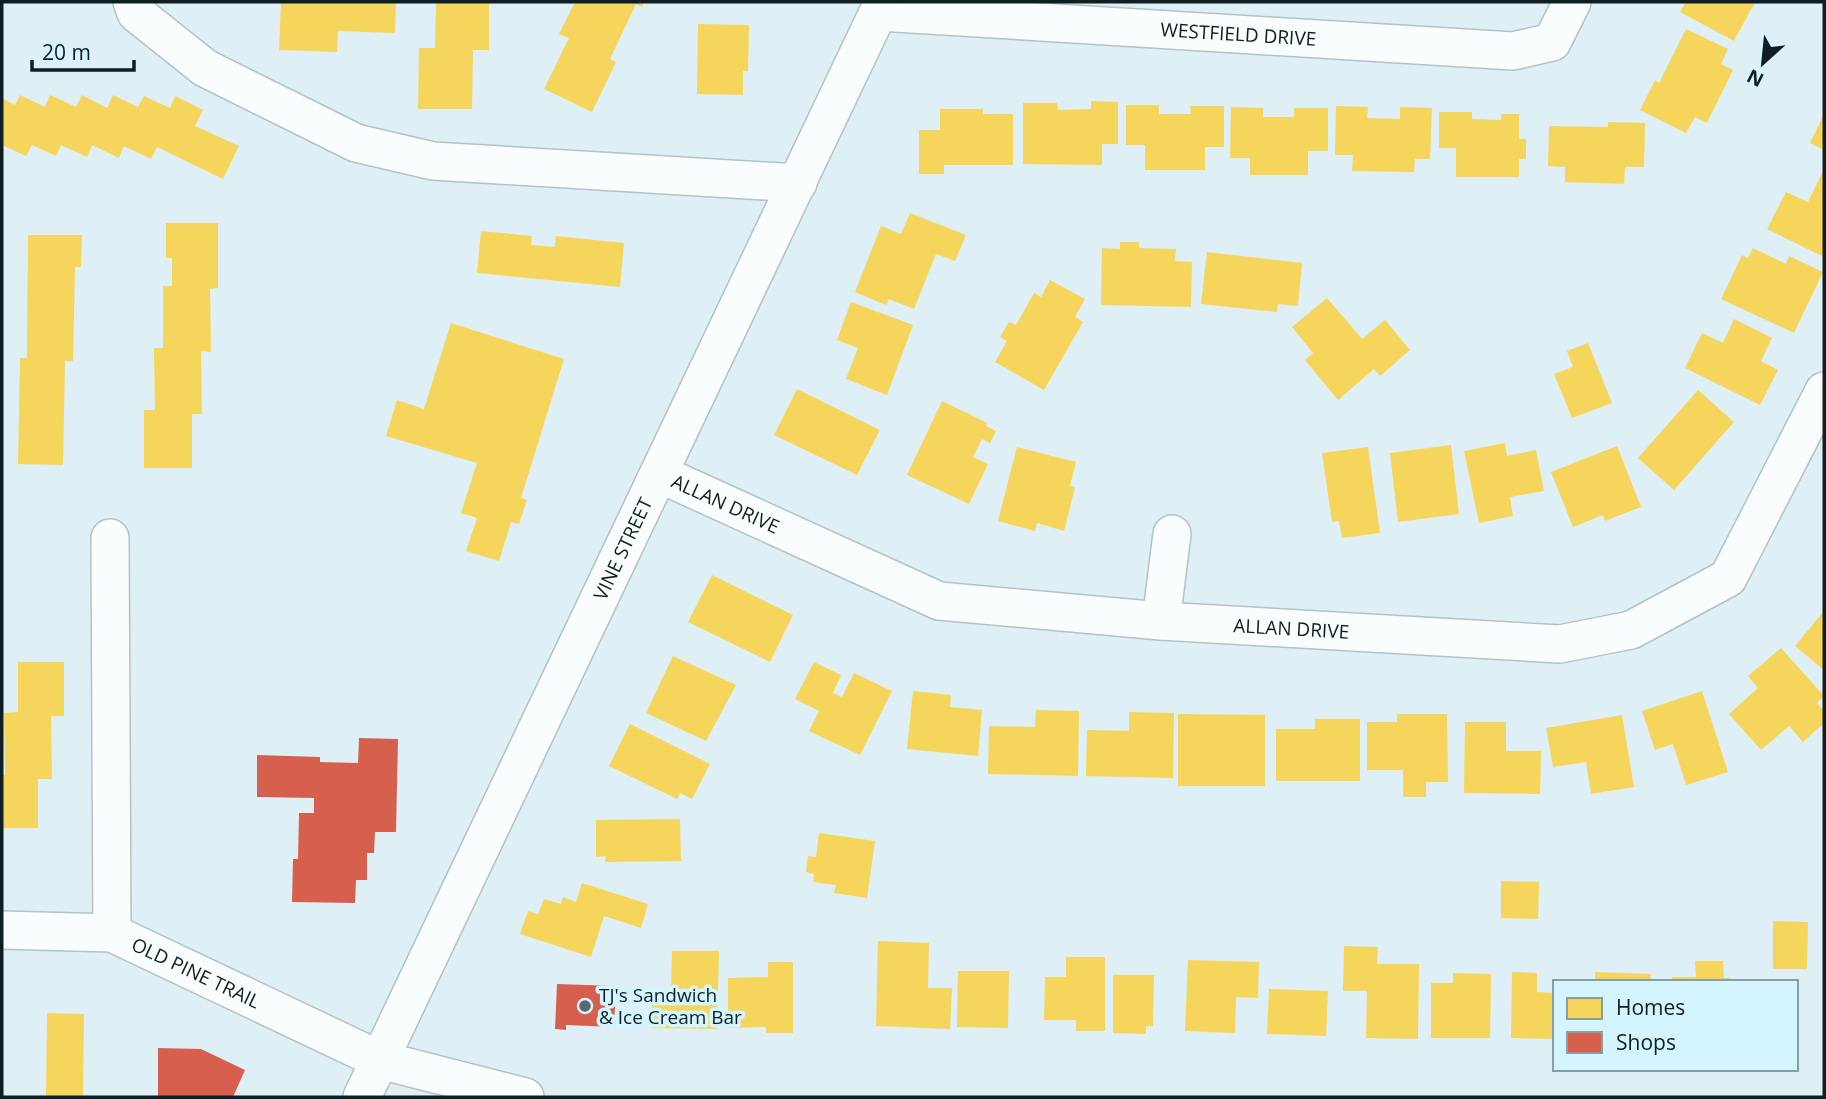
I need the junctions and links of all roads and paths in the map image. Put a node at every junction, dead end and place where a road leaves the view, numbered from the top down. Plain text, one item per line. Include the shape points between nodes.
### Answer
1 (132, 2) edge
2 (1572, 2) edge
3 (881, 7) edge
4 (798, 183) junction
5 (1824, 391) edge
6 (660, 474) junction
7 (1172, 534) dead end
8 (110, 538) dead end
9 (1161, 621) junction
10 (2, 930) edge
11 (112, 933) junction
12 (380, 1060) junction
13 (362, 1097) edge
14 (525, 1097) edge

1 - 4 street via 136,13 205,68 356,143 433,161
2 - 3 street, WESTFIELD DRIVE via 1552,43 1513,51
3 - 4 street, VINE STREET
4 - 6 street, VINE STREET
5 - 9 street, ALLAN DRIVE via 1728,578 1631,630 1560,644
6 - 9 street, ALLAN DRIVE via 939,601
6 - 12 street, VINE STREET
7 - 9 street
8 - 11 street
10 - 11 street, OLD PINE TRAIL
11 - 12 street, OLD PINE TRAIL
12 - 13 street, VINE STREET
12 - 14 street, OLD PINE TRAIL

